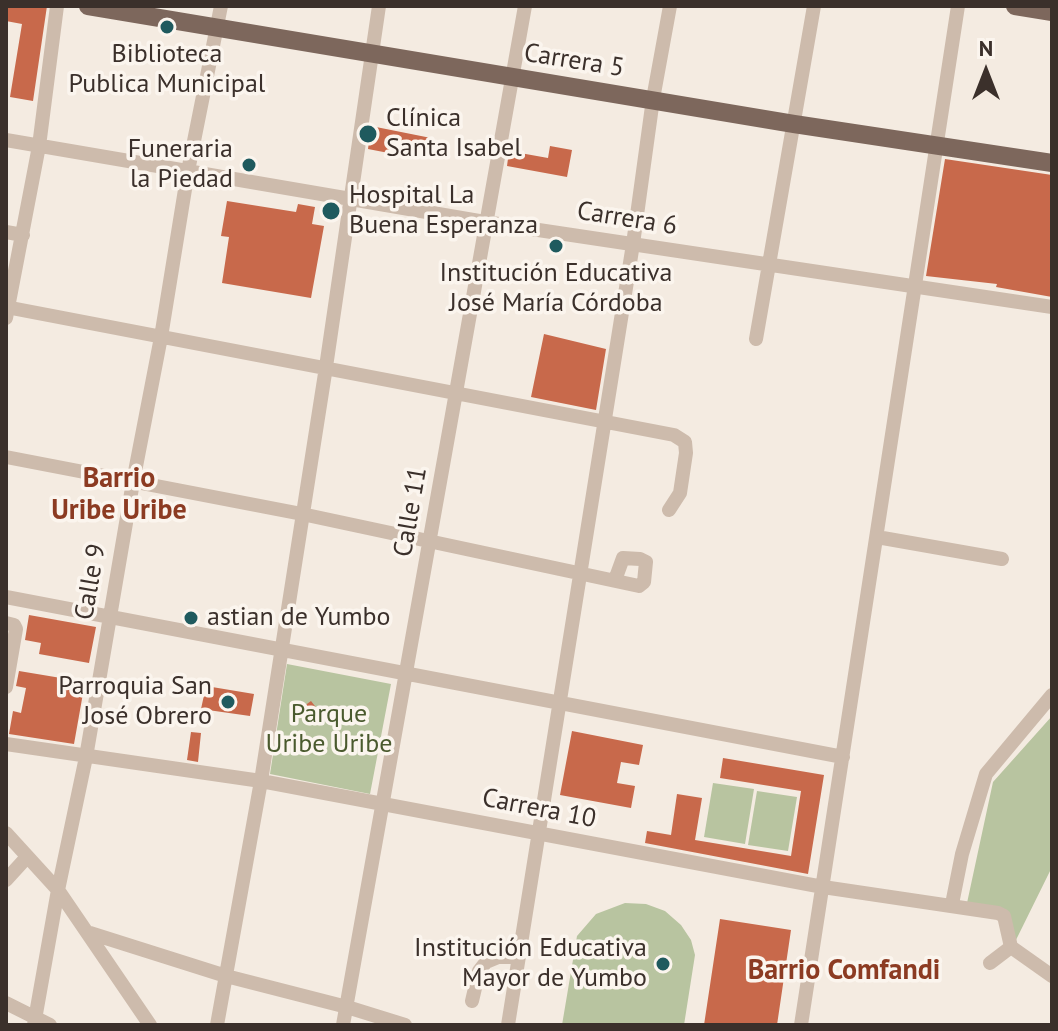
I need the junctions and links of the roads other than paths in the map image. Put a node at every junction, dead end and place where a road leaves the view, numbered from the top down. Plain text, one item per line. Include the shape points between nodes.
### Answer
1 (57, 6) edge
2 (88, 6) edge
3 (221, 6) edge
4 (379, 6) edge
5 (525, 6) edge
6 (670, 6) edge
7 (814, 6) edge
8 (958, 6) edge
9 (1015, 6) edge
10 (1052, 12) edge
11 (217, 26) junction
12 (371, 53) junction
13 (512, 78) junction
14 (653, 99) junction
15 (794, 124) junction
16 (6, 140) edge
17 (938, 145) junction
18 (39, 146) junction
19 (1052, 163) edge
20 (188, 171) junction
21 (349, 199) junction
22 (485, 222) junction
23 (6, 232) edge
24 (23, 235) junction
25 (633, 244) junction
26 (768, 265) junction
27 (915, 287) junction
28 (1052, 307) edge
29 (7, 311) edge
30 (161, 337) junction
31 (756, 339) dead end
32 (326, 367) junction
33 (456, 392) junction
34 (603, 420) junction
35 (6, 457) edge
36 (133, 482) junction
37 (669, 510) dead end
38 (302, 514) junction
39 (877, 537) junction
40 (431, 541) junction
41 (1002, 559) dead end
42 (580, 571) junction
43 (615, 580) dead end
44 (6, 597) edge
45 (110, 615) junction
46 (6, 623) edge
47 (280, 650) junction
48 (405, 673) junction
49 (6, 687) edge
50 (1052, 695) edge
51 (560, 703) junction
52 (6, 744) edge
53 (86, 757) junction
54 (843, 757) junction
55 (261, 781) junction
56 (382, 803) junction
57 (6, 833) edge
58 (539, 833) junction
59 (27, 857) junction
60 (6, 880) edge
61 (823, 887) junction
62 (58, 890) junction
63 (952, 904) junction
64 (90, 933) junction
65 (1011, 947) junction
66 (519, 957) junction
67 (990, 963) dead end
68 (226, 976) junction
69 (1052, 976) edge
70 (472, 1001) dead end
71 (6, 1003) edge
72 (347, 1007) junction
73 (35, 1022) edge
74 (50, 1025) edge
75 (150, 1025) edge
76 (217, 1025) edge
77 (343, 1025) edge
78 (405, 1025) edge
79 (508, 1025) edge
80 (801, 1025) edge

1 - 18 street
2 - 11 main road, Carrera 5
3 - 11 street, Calle 9
4 - 12 street
5 - 13 street, Calle 11
6 - 14 street
7 - 15 street
8 - 17 street
9 - 10 main road
11 - 12 main road, Carrera 5
11 - 20 street, Calle 9
12 - 13 main road, Carrera 5
12 - 21 street
13 - 14 main road, Carrera 5
13 - 22 street, Calle 11
14 - 15 main road, Carrera 5
14 - 25 street
15 - 17 main road, Carrera 5
15 - 26 street
16 - 18 street, Carrera 6
17 - 19 main road, Carrera 5
17 - 27 street
18 - 20 street, Carrera 6
18 - 24 street
20 - 21 street, Carrera 6
20 - 30 street, Calle 9
21 - 22 street, Carrera 6
21 - 32 street
22 - 25 street, Carrera 6
22 - 33 street, Calle 11
23 - 24 street
24 - 29 street
25 - 26 street, Carrera 6
25 - 34 street
26 - 27 street, Carrera 6
26 - 31 street
27 - 28 street, Carrera 6
27 - 39 street
29 - 30 street
30 - 32 street
30 - 36 street, Calle 9
32 - 33 street
32 - 38 street
33 - 34 street
33 - 40 street, Calle 11
34 - 37 street via 685,442 681,489
34 - 42 street
35 - 36 street
36 - 38 street
36 - 45 street, Calle 9
38 - 40 street
38 - 47 street
39 - 41 street
39 - 54 street
40 - 42 street
40 - 48 street, Calle 11
42 - 43 street
42 - 51 street
44 - 45 street
45 - 47 street
45 - 53 street, Calle 9
46 - 49 street via 16,629
47 - 48 street
47 - 55 street
48 - 51 street
48 - 56 street, Calle 11
50 - 63 street via 986,774
51 - 54 street
51 - 58 street
52 - 53 street, Carrera 10
53 - 55 street, Carrera 10
53 - 62 street, Calle 9
54 - 61 street
55 - 56 street, Carrera 10
55 - 68 street
56 - 58 street, Carrera 10
56 - 72 street, Calle 11
57 - 59 street
58 - 61 street, Carrera 10
58 - 66 street
59 - 60 street
59 - 62 street
61 - 63 street, Carrera 10
61 - 80 street
62 - 64 street
62 - 73 street, Calle 9
63 - 65 street, Carrera 10 via 1001,913
64 - 68 street
64 - 75 street
65 - 67 street
65 - 69 street
66 - 70 street via 486,962
66 - 79 street
68 - 72 street
68 - 76 street
71 - 73 street
72 - 77 street, Calle 11
72 - 78 street
73 - 74 street

